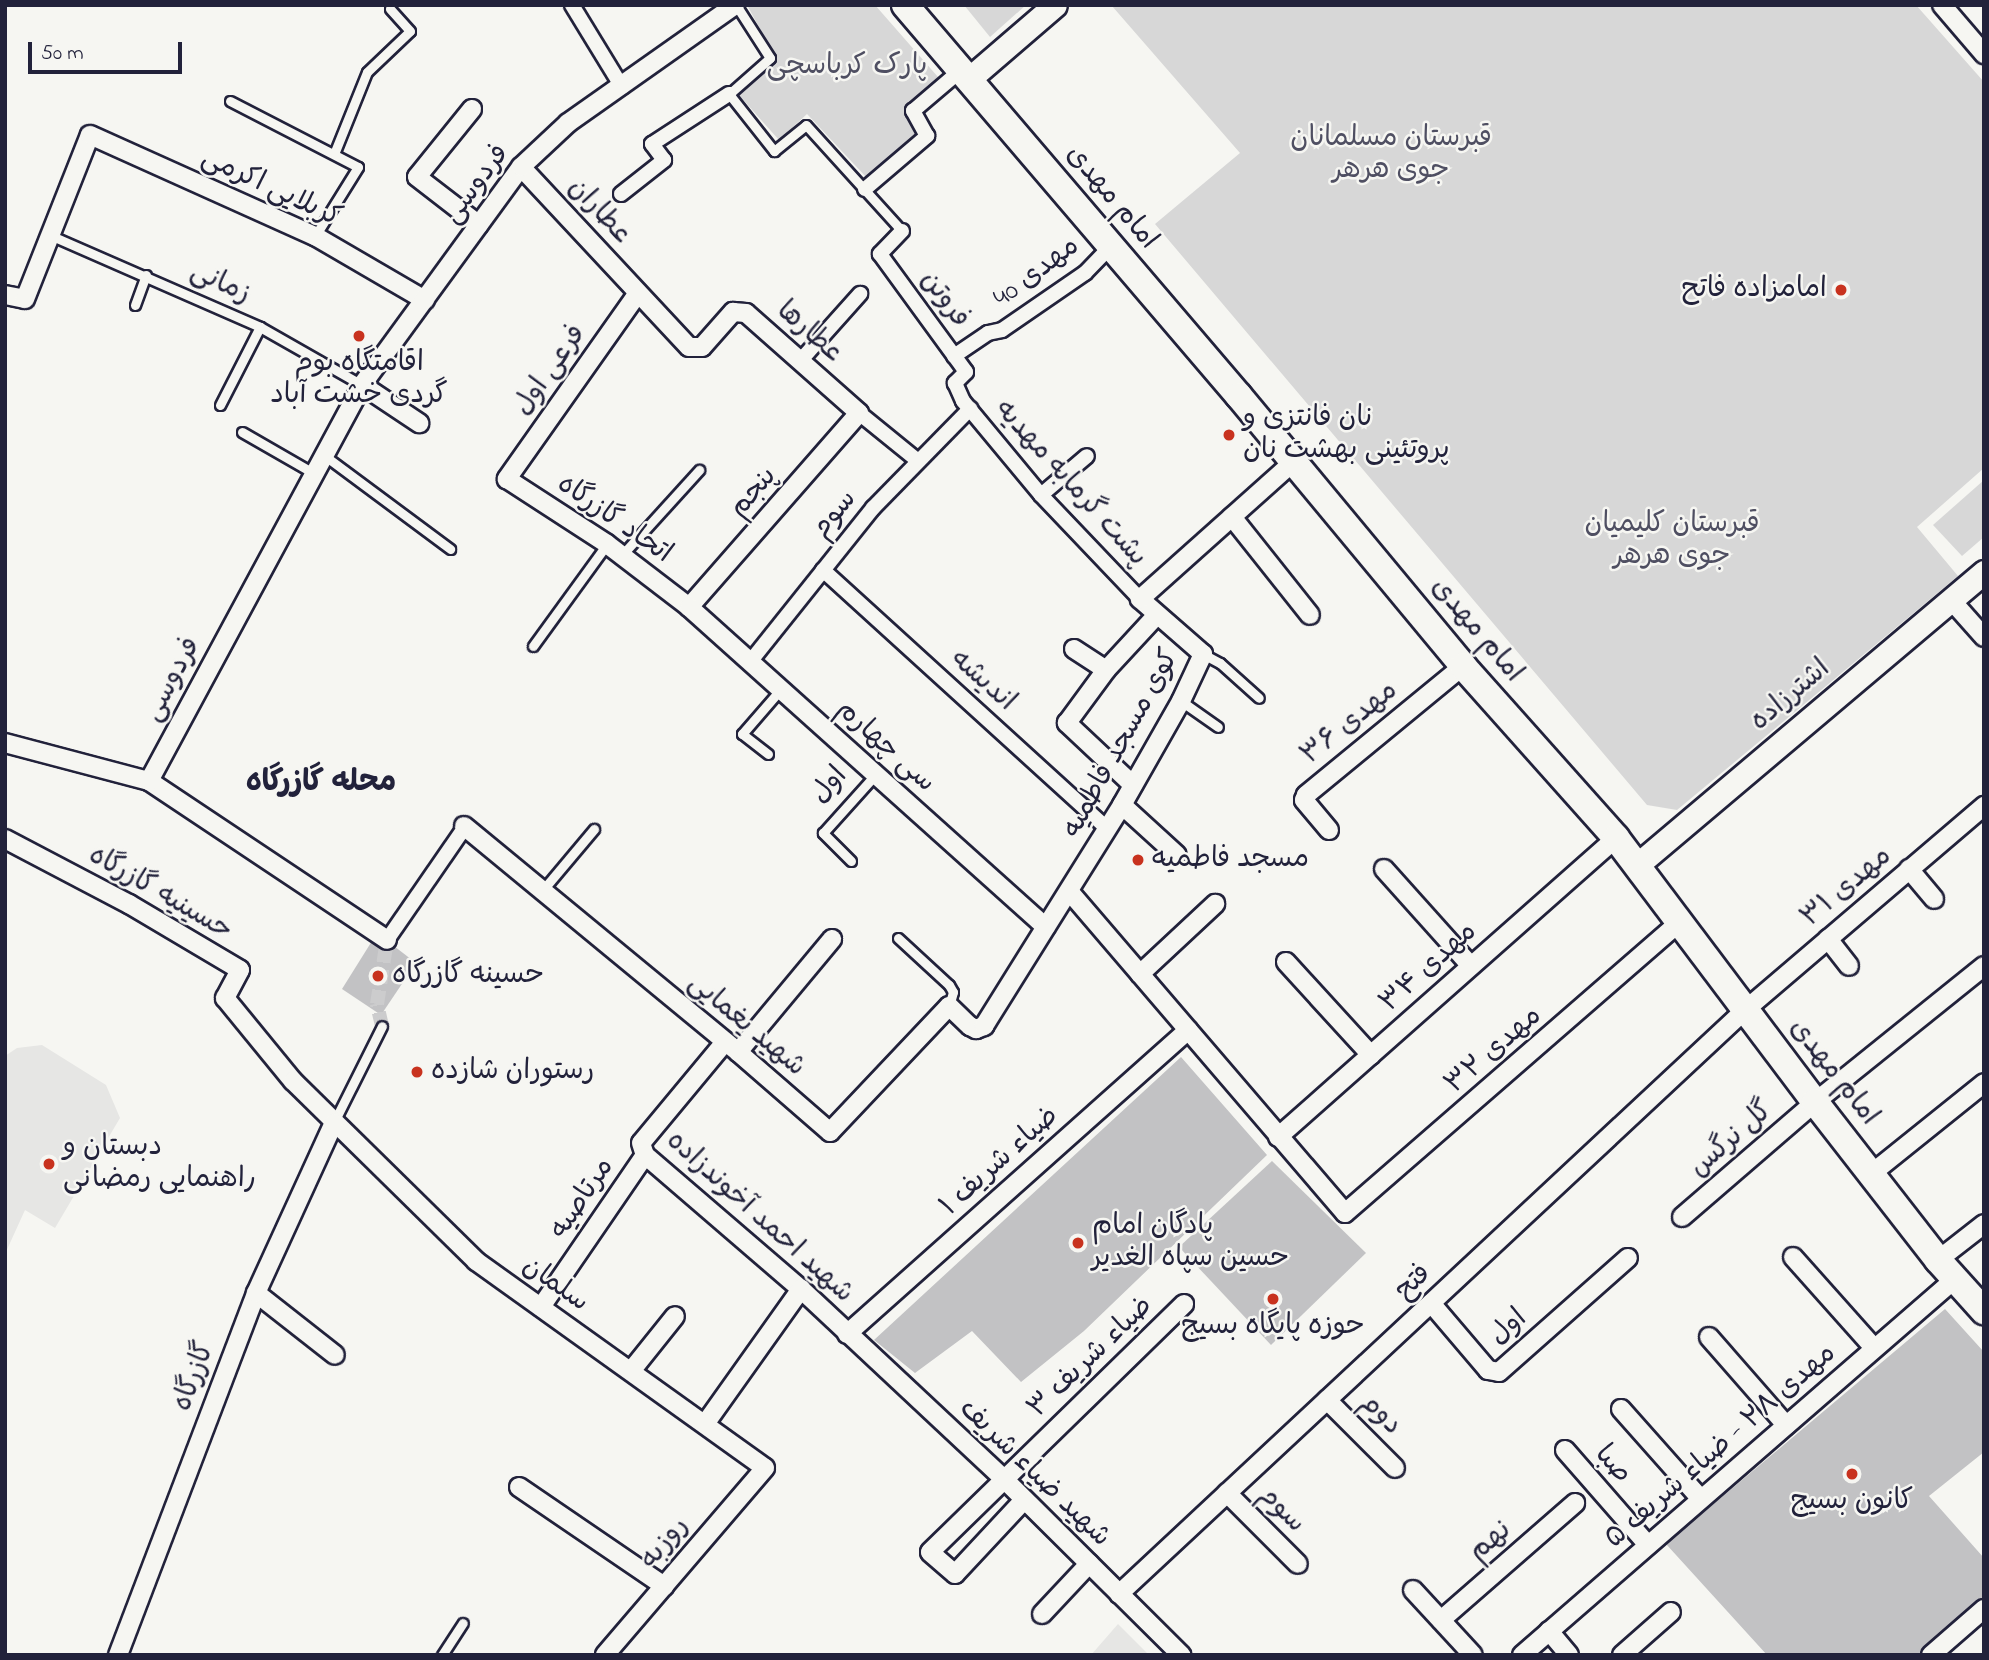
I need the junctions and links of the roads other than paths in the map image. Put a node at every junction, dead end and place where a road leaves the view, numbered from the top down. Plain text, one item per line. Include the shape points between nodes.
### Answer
1 (572, 5) edge
2 (736, 5) edge
3 (905, 5) edge
4 (1055, 5) edge
5 (1942, 5) edge
6 (390, 9) dead end
7 (1984, 54) edge
8 (965, 75) junction
9 (622, 87) junction
10 (729, 94) junction
11 (230, 101) dead end
12 (472, 109) dead end
13 (334, 154) junction
14 (521, 167) junction
15 (865, 189) junction
16 (621, 194) dead end
17 (479, 225) junction
18 (902, 231) joint
19 (52, 236) junction
20 (315, 236) junction
21 (1111, 246) junction
22 (146, 275) junction
23 (638, 293) junction
24 (860, 294) dead end
25 (5, 295) edge
26 (425, 300) junction
27 (135, 305) dead end
28 (260, 327) junction
29 (954, 356) junction
30 (801, 360) junction
31 (362, 385) junction
32 (220, 405) dead end
33 (966, 405) junction
34 (859, 413) junction
35 (419, 423) dead end
36 (242, 432) dead end
37 (325, 456) junction
38 (1087, 456) dead end
39 (918, 461) junction
40 (1293, 462) junction
41 (699, 470) dead end
42 (315, 474) junction
43 (508, 478) joint
44 (1041, 495) junction
45 (1232, 517) junction
46 (607, 544) junction
47 (450, 549) dead end
48 (622, 555) junction
49 (823, 570) junction
50 (1984, 572) edge
51 (1140, 598) junction
52 (1952, 601) junction
53 (689, 607) junction
54 (1157, 615) junction
55 (1310, 615) dead end
56 (1984, 637) edge
57 (533, 646) dead end
58 (1074, 649) dead end
59 (1203, 654) junction
60 (750, 662) junction
61 (1463, 666) junction
62 (1106, 670) junction
63 (781, 690) junction
64 (1259, 698) dead end
65 (1181, 701) junction
66 (1218, 727) dead end
67 (7, 748) edge
68 (768, 754) dead end
69 (876, 774) junction
70 (149, 781) junction
71 (1133, 785) junction
72 (1122, 805) junction
73 (1984, 806) edge
74 (465, 827) joint
75 (1107, 828) junction
76 (594, 829) dead end
77 (1329, 830) dead end
78 (1616, 838) junction
79 (5, 839) edge
80 (1177, 855) dead end
81 (851, 861) dead end
82 (1636, 866) junction
83 (1384, 869) dead end
84 (1909, 869) junction
85 (542, 891) junction
86 (1069, 891) junction
87 (1934, 899) dead end
88 (1215, 904) dead end
89 (1679, 923) junction
90 (1046, 927) junction
91 (898, 938) dead end
92 (832, 939) dead end
93 (1828, 939) junction
94 (387, 940) joint
95 (1286, 962) dead end
96 (1471, 966) junction
97 (1849, 966) dead end
98 (1984, 966) edge
99 (1140, 974) junction
100 (949, 1006) junction
101 (1744, 1010) junction
102 (382, 1026) tunnel mouth
103 (1188, 1030) junction
104 (732, 1047) junction
105 (1371, 1055) junction
106 (1984, 1083) edge
107 (1815, 1102) junction
108 (334, 1123) junction
109 (1278, 1137) junction
110 (645, 1156) junction
111 (1871, 1174) junction
112 (1682, 1217) dead end
113 (1984, 1224) edge
114 (1793, 1257) dead end
115 (1628, 1258) dead end
116 (1946, 1269) junction
117 (801, 1289) junction
118 (256, 1293) junction
119 (1431, 1303) junction
120 (1184, 1304) dead end
121 (541, 1307) junction
122 (1984, 1311) edge
123 (675, 1315) dead end
124 (847, 1334) junction
125 (1709, 1337) dead end
126 (1874, 1348) junction
127 (335, 1355) dead end
128 (631, 1371) junction
129 (1327, 1400) junction
130 (1622, 1409) dead end
131 (705, 1424) junction
132 (1786, 1425) junction
133 (1565, 1450) dead end
134 (765, 1468) joint
135 (1395, 1468) dead end
136 (1004, 1479) junction
137 (519, 1488) dead end
138 (1227, 1493) junction
139 (1701, 1499) junction
140 (1024, 1500) junction
141 (1575, 1503) dead end
142 (1648, 1545) junction
143 (1089, 1564) junction
144 (1298, 1564) dead end
145 (664, 1586) junction
146 (1413, 1590) dead end
147 (1119, 1594) junction
148 (1984, 1609) edge
149 (1671, 1612) dead end
150 (1042, 1614) dead end
151 (1441, 1620) junction
152 (463, 1623) dead end
153 (1549, 1631) junction
154 (608, 1654) edge
155 (118, 1655) edge
156 (442, 1655) edge
157 (1181, 1655) edge
158 (1473, 1655) edge
159 (1522, 1655) edge
160 (1569, 1655) edge
161 (1622, 1655) edge
162 (1931, 1655) edge

1 - 9 street
2 - 9 street, فردوسی
2 - 10 lane via 770,58
3 - 8 main road, امام مهدی
4 - 8 street
5 - 7 street
6 - 13 lane via 410,31 367,72
8 - 15 street via 913,111 927,136
8 - 21 main road, امام مهدی
9 - 14 street, فردوسی via 568,123
10 - 15 lane via 774,151 806,125
10 - 16 street via 652,144 664,159
11 - 13 lane
12 - 17 street via 417,177
13 - 20 lane via 358,167
14 - 17 street, فردوسی
14 - 23 street, عطاران
15 - 18 lane
17 - 26 street, فردوسی
18 - 29 street, فروتن via 880,254
19 - 20 street, کربلایی اکرمی via 90,135
19 - 22 lane, زمانی
19 - 25 street via 25,299
20 - 26 street, کربلایی اکرمی
21 - 29 street, مهدی 40 via 1085,273 1003,330 989,333
21 - 40 main road, امام مهدی
22 - 27 lane
22 - 28 lane, زمانی
23 - 30 street, عطارها via 689,347 702,347 739,311
23 - 43 street, فرعی اول
24 - 30 street
26 - 31 street, فردوسی
28 - 31 lane, زمانی
28 - 32 lane
29 - 33 street, فروتن via 966,372 955,383
30 - 34 street, عطارها
31 - 35 street
31 - 37 street, فردوسی
33 - 39 street, سوم
33 - 44 street, پشت گرمابه مهدیه
34 - 39 street, عطارها
34 - 53 street, پنجم
36 - 42 lane
37 - 42 street, فردوسی
37 - 47 lane
38 - 44 street
39 - 49 street, سوم
40 - 45 street
40 - 61 main road, امام مهدی
41 - 48 lane
42 - 70 street, فردوسی
43 - 46 street, اتحاد گازرگاه
44 - 51 street, پشت گرمابه مهدیه
45 - 51 street
45 - 55 street
46 - 48 street, اتحاد گازرگاه
46 - 57 lane
48 - 53 street, اتحاد گازرگاه
49 - 60 street, سوم
49 - 75 street, اندیشه
50 - 52 street, اشترزاده
51 - 54 street, کوی مسجد فاطمیه
52 - 56 street
52 - 82 street, اشترزاده
53 - 60 street, سی چهارم
54 - 59 street, کوی مسجد فاطمیه
54 - 62 street
58 - 62 street
59 - 64 lane
59 - 65 street, کوی مسجد فاطمیه
60 - 63 street, سی چهارم
61 - 77 street, مهدی ۳۶ via 1306,795 1304,800
61 - 78 main road, امام مهدی
62 - 71 street via 1067,727
63 - 68 lane via 742,734
63 - 69 street, سی چهارم
65 - 66 lane
65 - 71 street, کوی مسجد فاطمیه
67 - 70 street
69 - 81 lane, اول via 822,833
69 - 90 street, سی چهارم
70 - 94 street
71 - 72 street, کوی مسجد فاطمیه
72 - 75 street, کوی مسجد فاطمیه
72 - 80 street
73 - 84 street, مهدی ۳۱
74 - 85 street, شهید یغمایی
74 - 94 street, شهید یغمایی
75 - 86 street, کوی مسجد فاطمیه
76 - 85 lane
78 - 82 main road, امام مهدی
78 - 96 street, مهدی ۳۴
79 - 108 street, حسینیه گازرگاه via 129,904 240,970 225,998
82 - 89 main road, امام مهدی
83 - 96 street
84 - 87 street
84 - 93 street, مهدی ۳۱
85 - 104 street, شهید یغمایی
86 - 90 street, کوی مسجد فاطمیه
86 - 99 street
88 - 99 street
89 - 101 main road, امام مهدی
89 - 109 street, مهدی ۳۲ via 1348,1213 1342,1212
90 - 100 street, کوی مسجد فاطمیه via 984,1026 976,1029
91 - 100 lane via 949,985 953,992
92 - 104 street
93 - 97 street
93 - 101 street, مهدی ۳۱
95 - 105 street
96 - 105 street, مهدی ۳۴
98 - 107 street, گل نرگس
99 - 103 street
100 - 104 street, شهید یغمایی via 830,1132
101 - 107 main road, امام مهدی
101 - 119 street, فتح
102 - 108 lane
103 - 109 street
103 - 124 street, ضیاء شریف ۱
104 - 110 street, شهید احمد آخوندزاده via 641,1143
105 - 109 street, مهدی ۳۴
106 - 111 street
107 - 111 main road, امام مهدی
107 - 112 street, گل نرگس
108 - 118 street, گازرگاه
108 - 121 street, سلمان via 476,1261
110 - 117 street, شهید احمد آخوندزاده
110 - 121 street, مرتاصیه
111 - 116 main road, امام مهدی
113 - 116 street, مهدی ۲۸ - ضیاء شریف ۵
114 - 126 street
115 - 119 street, اول via 1499,1372 1489,1370
116 - 122 main road, امام مهدی
116 - 126 street, مهدی ۲۸ - ضیاء شریف ۵
117 - 124 street, شهید احمد آخوندزاده
117 - 131 street
118 - 127 street
118 - 155 street, گازرگاه
119 - 129 street, فتح
120 - 136 street, ضیاء شریف ۳
121 - 128 street, سلمان
123 - 128 street
124 - 136 street, شهید ضیاء شریف
125 - 132 street
126 - 132 street, مهدی ۲۸ - ضیاء شریف ۵
128 - 131 street, سلمان
129 - 135 street, دوم
129 - 138 street, فتح
130 - 139 street
131 - 134 street, سلمان
132 - 139 street, مهدی ۲۸ - ضیاء شریف ۵
133 - 142 street, صبا
134 - 145 street, روزبه
136 - 140 street, شهید ضیاء شریف
136 - 140 street, ضیاء شریف ۳ via 930,1552 955,1574
137 - 145 street
138 - 144 street, سوم
138 - 147 street, فتح
139 - 142 street, مهدی ۲۸ - ضیاء شریف ۵
140 - 143 street, شهید ضیاء شریف
141 - 151 street, نهم
142 - 153 street, مهدی ۲۸ - ضیاء شریف ۵
143 - 147 street, شهید ضیاء شریف
143 - 150 street
145 - 154 street, روزبه
146 - 151 street
147 - 157 street, شهید ضیاء شریف
148 - 162 street
149 - 161 street
151 - 158 street
152 - 156 lane
153 - 159 street, مهدی ۲۸ - ضیاء شریف ۵
153 - 160 street

